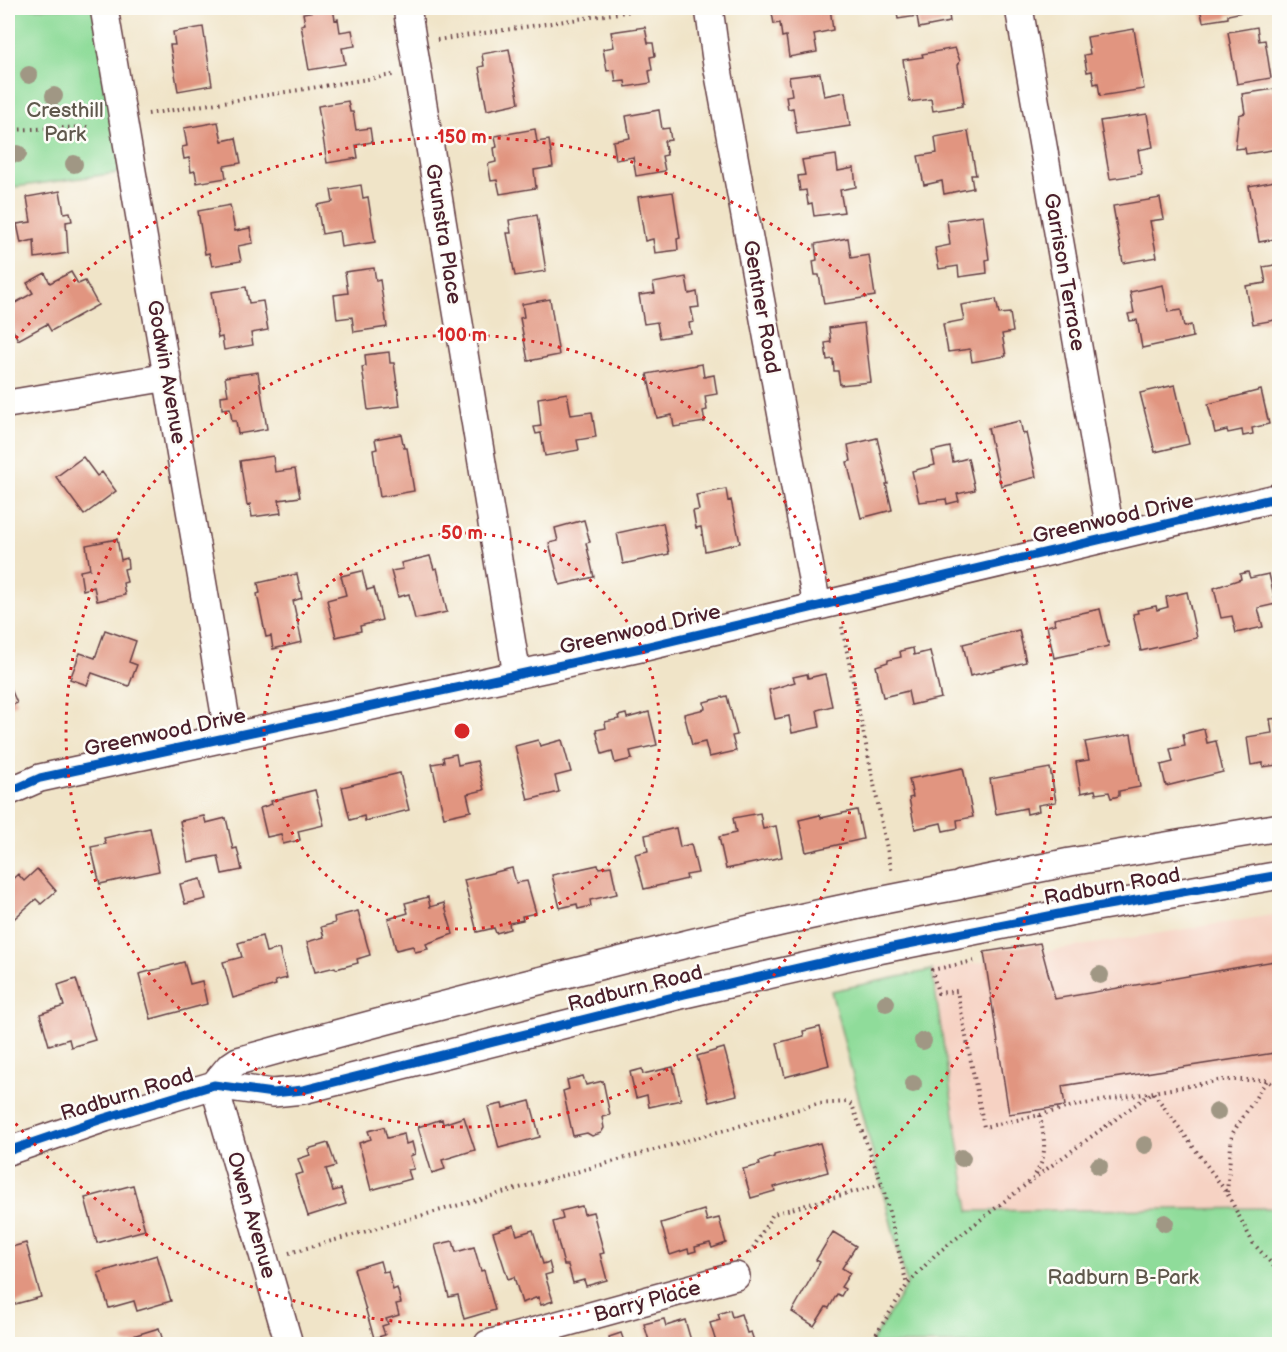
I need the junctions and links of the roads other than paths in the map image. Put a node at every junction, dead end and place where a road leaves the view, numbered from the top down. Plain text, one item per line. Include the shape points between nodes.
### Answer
1 (104, 8) edge
2 (407, 8) edge
3 (709, 8) edge
4 (1019, 8) edge
5 (168, 376) junction
6 (8, 404) edge
7 (1280, 497) edge
8 (1111, 537) junction
9 (817, 606) junction
10 (517, 675) junction
11 (230, 737) junction
12 (8, 792) edge
13 (1280, 827) edge
14 (1280, 875) edge
15 (214, 1085) junction
16 (8, 1151) edge
17 (736, 1276) road end
18 (289, 1344) edge
19 (488, 1344) edge

1 - 5 street, Godwin Avenue
2 - 10 street, Grunstra Place
3 - 9 street, Gentner Road
4 - 8 street, Garrison Terrace
5 - 6 street
5 - 11 street, Godwin Avenue
7 - 8 street, Greenwood Drive
8 - 9 street, Greenwood Drive
9 - 10 street, Greenwood Drive
10 - 11 street, Greenwood Drive
11 - 12 street, Greenwood Drive via 40,778
13 - 15 street, Radburn Road via 1082,860 674,947 238,1061
14 - 15 street, Radburn Road via 971,931 697,992 314,1088 273,1093
15 - 16 street, Radburn Road
15 - 18 street, Owen Avenue
17 - 19 street, Barry Place

